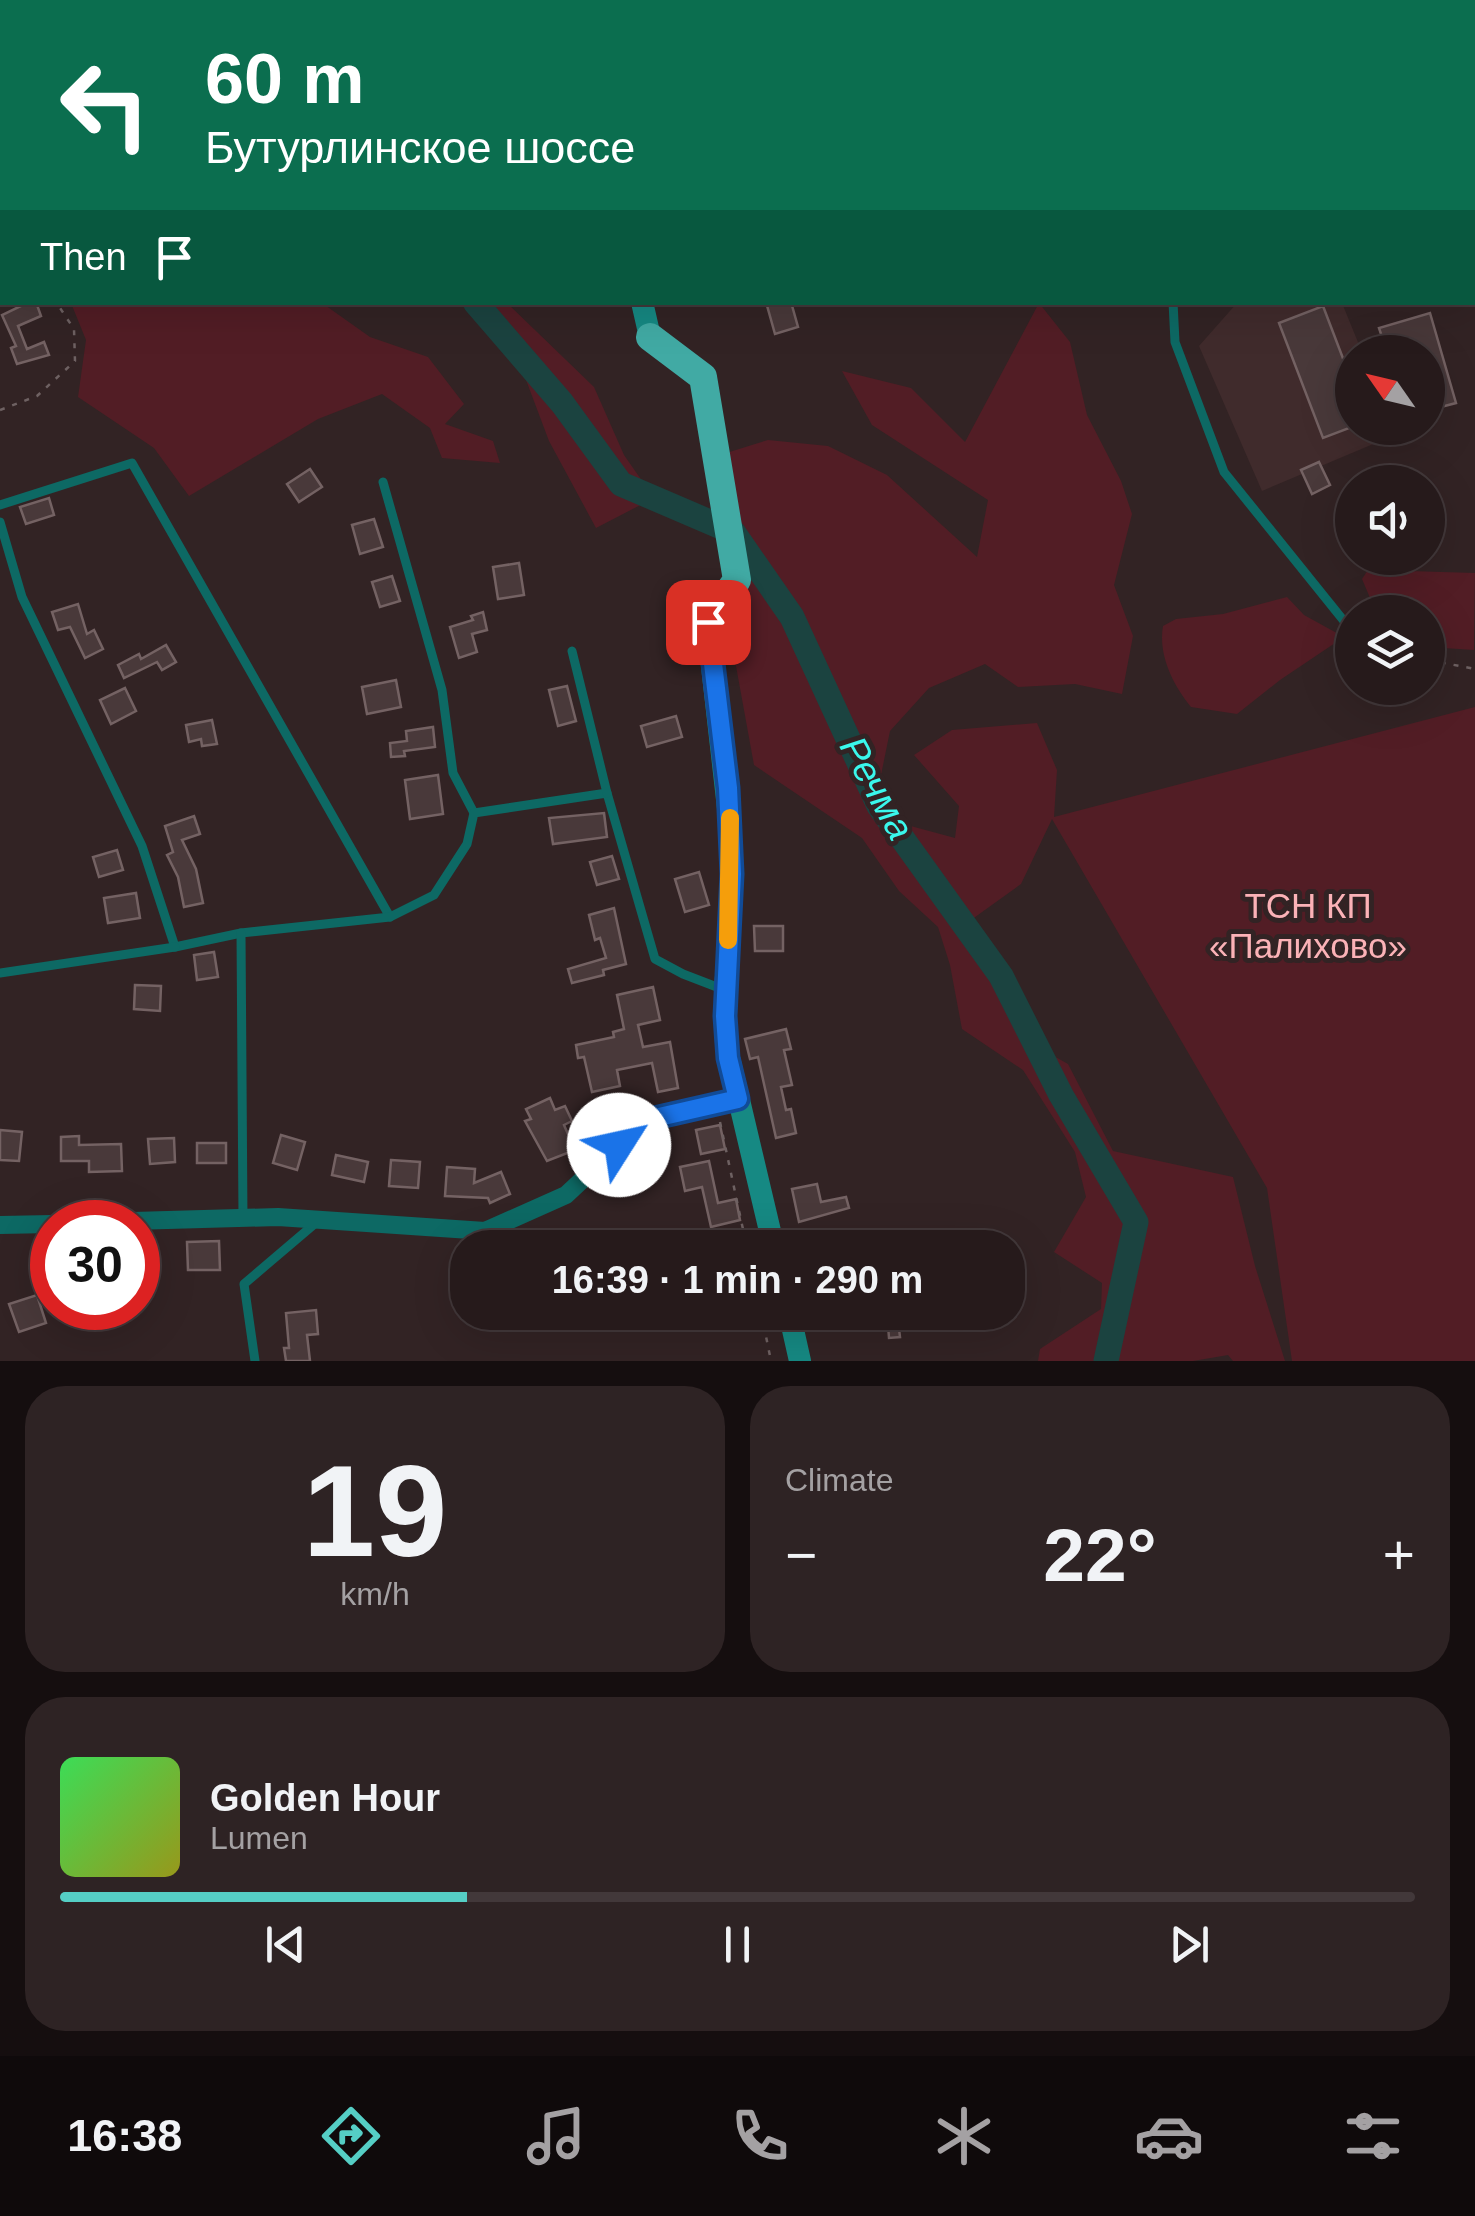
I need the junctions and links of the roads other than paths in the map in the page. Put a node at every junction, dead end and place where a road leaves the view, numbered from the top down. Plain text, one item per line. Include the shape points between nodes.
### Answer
1 (643, 305) edge
2 (1173, 305) edge
3 (650, 337) joint
4 (383, 482) dead end
5 (0, 505) edge
6 (0, 522) edge
7 (1335, 610) edge
8 (708, 622) joint
9 (572, 651) dead end
10 (608, 793) junction
11 (474, 812) junction
12 (390, 918) junction
13 (241, 933) junction
14 (175, 947) junction
15 (1, 972) edge
16 (725, 990) junction
17 (727, 1102) junction
18 (244, 1219) junction
19 (320, 1220) junction
20 (160, 1221) edge
21 (30, 1224) edge
22 (0, 1225) edge
23 (768, 1230) edge
24 (793, 1330) edge
25 (255, 1361) edge
26 (800, 1361) edge

1 - 3 main road
2 - 7 lane via 1174,342 1224,472
3 - 8 highway via 703,377 737,580
4 - 11 lane via 442,690 453,773
5 - 12 lane via 132,463
6 - 14 lane via 22,596 142,846
8 - 16 main road via 730,835
9 - 10 lane
10 - 11 lane
10 - 16 lane via 655,959
11 - 12 lane via 467,844 434,895
12 - 13 lane
13 - 14 lane
13 - 18 lane
14 - 15 lane
16 - 17 main road
17 - 19 street via 646,1120 566,1195 485,1230
17 - 23 main road
18 - 19 street
18 - 20 street
19 - 25 lane via 244,1284
21 - 22 street
24 - 26 main road

